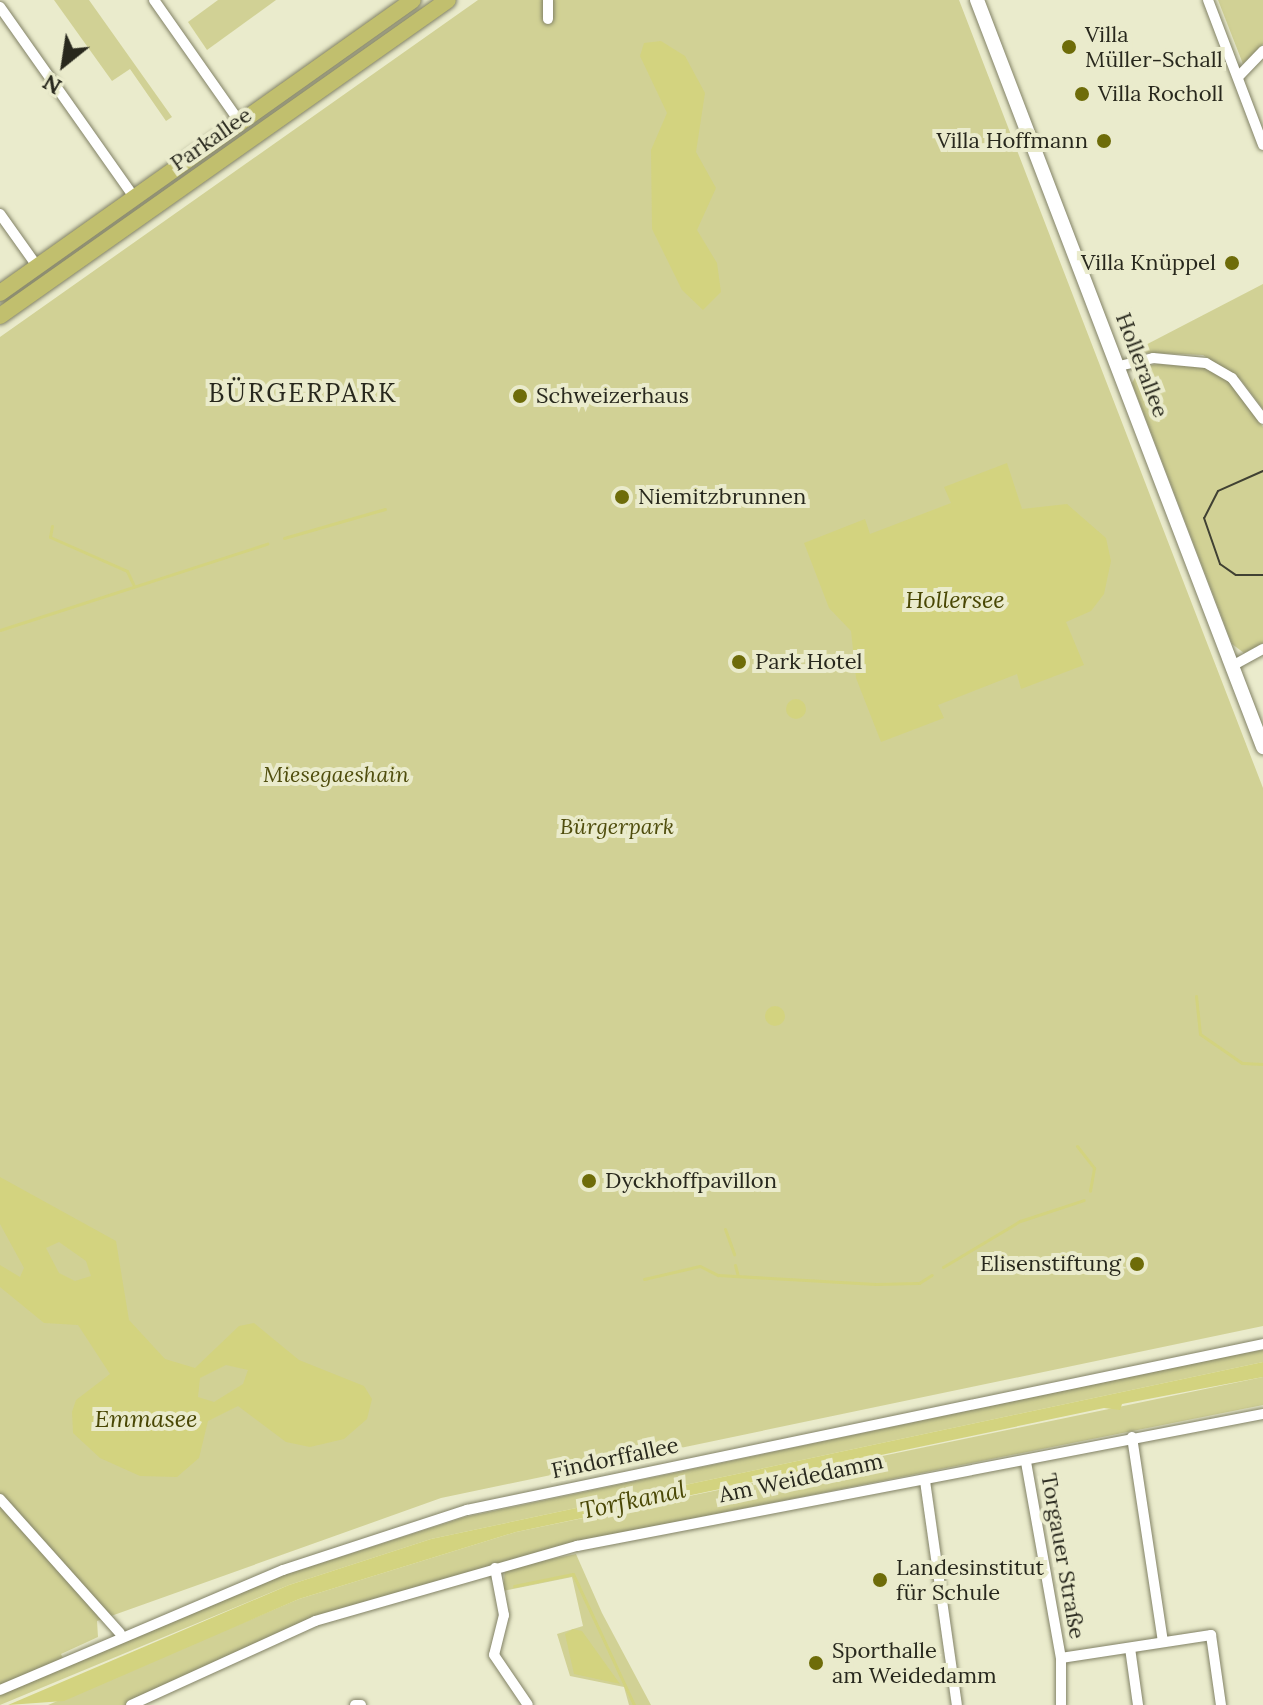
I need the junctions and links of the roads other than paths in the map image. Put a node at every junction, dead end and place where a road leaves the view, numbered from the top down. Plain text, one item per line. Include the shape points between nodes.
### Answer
1 (154, 0) edge
2 (413, 0) edge
3 (448, 0) edge
4 (548, 0) edge
5 (977, 0) edge
6 (1208, 0) edge
7 (0, 7) edge
8 (548, 19) dead end
9 (1263, 51) edge
10 (1239, 76) junction
11 (239, 121) junction
12 (1263, 145) edge
13 (134, 197) junction
14 (0, 214) edge
15 (37, 266) junction
16 (0, 293) edge
17 (0, 316) edge
18 (1119, 366) junction
19 (1263, 419) edge
20 (1263, 649) edge
21 (1232, 666) junction
22 (1263, 747) edge
23 (1263, 1344) edge
24 (1263, 1414) edge
25 (1132, 1437) junction
26 (1026, 1462) junction
27 (925, 1481) junction
28 (0, 1499) edge
29 (495, 1568) junction
30 (120, 1633) junction
31 (1163, 1642) junction
32 (1130, 1648) junction
33 (1061, 1658) junction
34 (0, 1690) edge
35 (139, 1703) edge
36 (528, 1705) edge
37 (957, 1705) edge
38 (1061, 1705) edge
39 (1138, 1705) edge
40 (1221, 1705) edge

1 - 11 street
2 - 11 main road, Parkallee
3 - 17 main road, Parkallee
4 - 8 street
5 - 18 main road, Hollerallee
6 - 10 street
7 - 13 street
9 - 10 street
10 - 12 street
11 - 13 main road, Parkallee
13 - 15 main road, Parkallee
14 - 15 street
15 - 16 main road, Parkallee
18 - 19 street via 1153,358 1206,363 1232,378
18 - 21 main road, Hollerallee
20 - 21 street
21 - 22 main road, Hollerallee
23 - 30 street, Findorffallee via 467,1510
24 - 25 street, Am Weidedamm
25 - 26 street, Am Weidedamm
25 - 31 street
26 - 27 street, Am Weidedamm
26 - 33 street, Torgauer Straße
27 - 29 street, Am Weidedamm via 912,1476
27 - 37 street
28 - 30 street
29 - 35 street, Am Weidedamm via 315,1621
29 - 36 street via 504,1615 494,1655
30 - 34 street, Findorffallee
31 - 32 street
31 - 40 street via 1211,1635
32 - 33 street
32 - 39 street
33 - 38 street, Torgauer Straße

